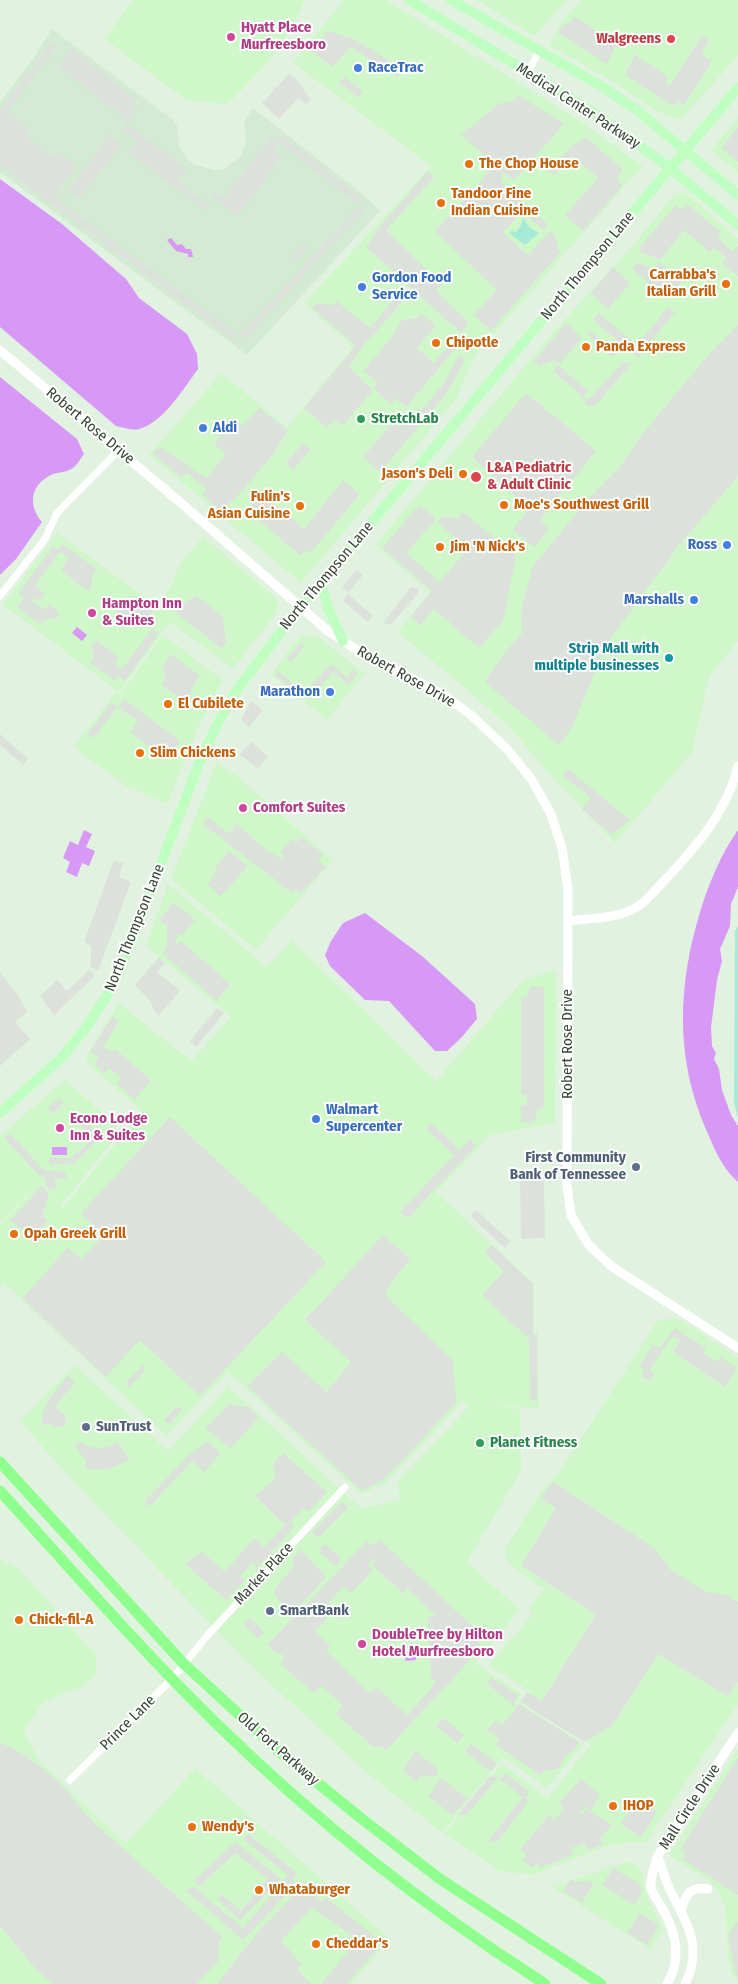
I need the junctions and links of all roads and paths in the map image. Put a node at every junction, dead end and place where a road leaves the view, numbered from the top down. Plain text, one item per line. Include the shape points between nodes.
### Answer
1 (408, 0) edge
2 (451, 0) edge
3 (539, 51) junction
4 (528, 72) junction
5 (738, 88) edge
6 (685, 151) junction
7 (670, 168) junction
8 (738, 194) edge
9 (738, 224) edge
10 (0, 350) edge
11 (119, 450) junction
12 (321, 582) junction
13 (0, 596) edge
14 (300, 607) junction
15 (343, 641) junction
16 (738, 766) edge
17 (569, 921) junction
18 (0, 1113) edge
19 (738, 1348) edge
20 (0, 1462) edge
21 (345, 1487) dead end
22 (0, 1491) edge
23 (183, 1663) junction
24 (172, 1680) junction
25 (738, 1733) edge
26 (70, 1780) dead end
27 (658, 1857) junction
28 (708, 1888) dead end
29 (681, 1910) junction
30 (545, 1984) edge
31 (601, 1984) edge
32 (667, 1984) edge
33 (685, 1984) edge

1 - 4 main road, Medical Center Parkway
2 - 3 main road, Medical Center Parkway
3 - 4 street
3 - 6 main road, Medical Center Parkway via 638,111
4 - 7 main road, Medical Center Parkway via 598,115
5 - 6 main road, North Thompson Lane
6 - 7 main road, North Thompson Lane
6 - 8 main road, Medical Center Parkway
7 - 9 main road, Medical Center Parkway
7 - 12 main road, North Thompson Lane
10 - 11 street, Robert Rose Drive
11 - 13 street via 57,513 45,539
11 - 14 street, Robert Rose Drive
12 - 14 main road, North Thompson Lane
12 - 15 main road via 328,608
14 - 15 street, Robert Rose Drive
14 - 18 main road, North Thompson Lane via 238,688 218,723 199,763 112,988 62,1057
15 - 17 street, Robert Rose Drive via 443,694 508,750 532,780 551,814 562,848
16 - 17 street via 724,807 708,831 638,907 611,916
17 - 19 street, Robert Rose Drive via 567,1185 571,1215 588,1244 610,1266
20 - 23 main road, Old Fort Parkway
21 - 23 street, Market Place
22 - 24 main road, Old Fort Parkway
23 - 24 street, Prince Lane
23 - 31 main road, Old Fort Parkway via 282,1754 440,1879
24 - 26 street, Prince Lane
24 - 30 main road, Old Fort Parkway via 342,1836 486,1946
25 - 27 street, Mall Circle Drive
27 - 29 street, Mall Circle Drive
27 - 32 street, Mall Circle Drive via 651,1880 652,1890 671,1926 676,1950 675,1966
28 - 29 street via 691,1891
29 - 33 street, Mall Circle Drive via 693,1944

